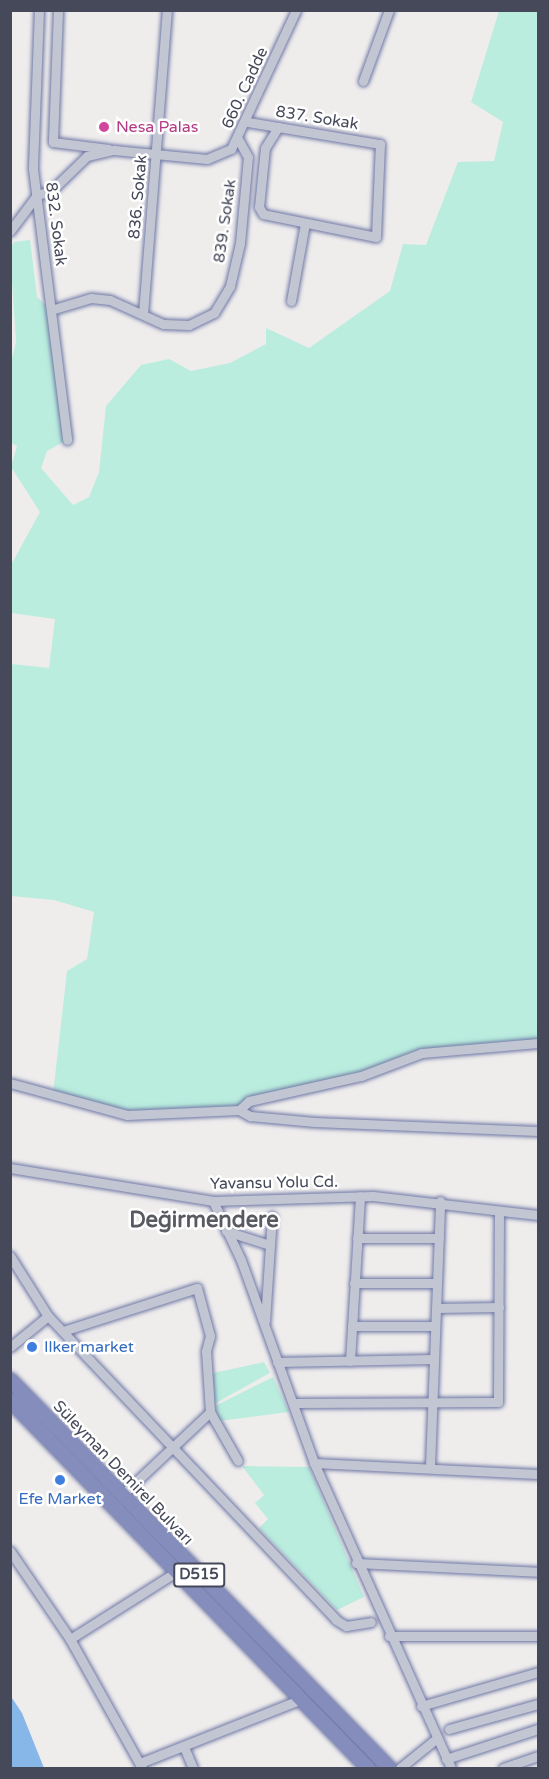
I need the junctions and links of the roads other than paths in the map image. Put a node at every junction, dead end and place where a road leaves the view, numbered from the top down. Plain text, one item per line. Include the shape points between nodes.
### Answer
1 (39, 10) edge
2 (58, 10) edge
3 (166, 10) edge
4 (296, 10) edge
5 (389, 10) edge
6 (363, 81) dead end
7 (248, 122) junction
8 (278, 127) junction
9 (238, 139) junction
10 (114, 150) junction
11 (157, 154) junction
12 (37, 195) junction
13 (305, 222) junction
14 (10, 231) edge
15 (291, 301) dead end
16 (51, 310) junction
17 (143, 314) junction
18 (67, 440) dead end
19 (538, 1043) edge
20 (10, 1083) edge
21 (240, 1110) junction
22 (538, 1131) edge
23 (10, 1168) edge
24 (360, 1196) junction
25 (213, 1201) junction
26 (440, 1201) junction
27 (499, 1211) junction
28 (538, 1215) edge
29 (272, 1216) dead end
30 (226, 1231) junction
31 (357, 1238) junction
32 (439, 1238) junction
33 (270, 1245) junction
34 (10, 1256) edge
35 (354, 1283) junction
36 (437, 1283) junction
37 (499, 1307) junction
38 (436, 1308) junction
39 (48, 1316) junction
40 (264, 1325) junction
41 (352, 1326) junction
42 (435, 1326) junction
43 (63, 1331) junction
44 (10, 1347) edge
45 (434, 1359) junction
46 (350, 1361) junction
47 (277, 1362) junction
48 (10, 1380) edge
49 (432, 1401) junction
50 (294, 1403) junction
51 (12, 1405) edge
52 (210, 1412) junction
53 (170, 1446) junction
54 (238, 1461) dead end
55 (314, 1463) junction
56 (430, 1466) junction
57 (538, 1474) edge
58 (123, 1494) junction
59 (10, 1551) edge
60 (356, 1563) junction
61 (176, 1572) junction
62 (538, 1572) edge
63 (371, 1622) dead end
64 (389, 1636) junction
65 (538, 1636) edge
66 (70, 1639) junction
67 (538, 1672) edge
68 (302, 1699) junction
69 (538, 1704) edge
70 (421, 1706) junction
71 (449, 1729) dead end
72 (538, 1729) edge
73 (436, 1739) junction
74 (184, 1747) junction
75 (538, 1755) edge
76 (446, 1759) junction
77 (141, 1766) edge
78 (193, 1768) edge
79 (368, 1768) edge
80 (389, 1768) edge
81 (400, 1768) edge
82 (451, 1768) edge
83 (504, 1768) edge

1 - 12 street, 832. Sokak via 33,143
2 - 10 street via 53,142
3 - 11 street, 836. Sokak
4 - 7 street, 660. Cadde
5 - 6 street
7 - 8 street, 837. Sokak
7 - 9 street, 660. Cadde
8 - 13 street via 266,148 259,207 263,214
8 - 13 street, 837. Sokak via 380,144 376,237
9 - 11 street, 660. Cadde via 231,149 207,159
9 - 17 street, 839. Sokak via 248,157 230,286 214,313 189,325 162,324
10 - 11 street, 660. Cadde
10 - 12 street, 660. Cadde via 87,156 51,191
11 - 17 street, 836. Sokak
12 - 14 street
12 - 16 street, 832. Sokak
13 - 15 street
16 - 17 street, 839. Sokak via 91,298
16 - 18 street, 832. Sokak
19 - 21 street via 422,1053 362,1076 249,1101
20 - 21 street via 127,1115
21 - 22 street via 250,1116 315,1122
23 - 25 street, Yavansu Yolu Cd.
24 - 25 street, Yavansu Yolu Cd.
24 - 26 street, Yavansu Yolu Cd.
24 - 31 street
25 - 30 street
26 - 27 street, Yavansu Yolu Cd.
26 - 32 street
27 - 28 street, Yavansu Yolu Cd.
27 - 37 street
29 - 33 street
30 - 33 street
30 - 40 street
31 - 32 street
31 - 35 street
32 - 36 street
33 - 40 street
34 - 39 street
35 - 36 street
35 - 41 street
36 - 38 street
37 - 38 street
37 - 49 street via 498,1402
38 - 42 street
39 - 43 street
39 - 44 street
40 - 47 street
41 - 42 street
41 - 46 street
42 - 45 street
43 - 52 street via 197,1288 210,1336 206,1351
43 - 53 street
45 - 46 street
45 - 49 street
46 - 47 street
47 - 50 street
48 - 58 highway, Süleyman Demirel Bulvarı / D515
49 - 50 street
49 - 56 street
50 - 55 street
51 - 61 highway, Süleyman Demirel Bulvarı / D515
52 - 53 street
52 - 54 street
53 - 58 street
53 - 63 street via 336,1620 346,1626
55 - 56 street
55 - 60 street
56 - 57 street
58 - 80 highway, Süleyman Demirel Bulvarı / D515
59 - 66 street
60 - 62 street
60 - 64 street
61 - 66 street
61 - 68 highway, Süleyman Demirel Bulvarı / D515
64 - 65 street
64 - 70 street
66 - 77 street
67 - 70 street
68 - 74 street
68 - 79 highway, Süleyman Demirel Bulvarı / D515
69 - 71 street
70 - 73 street
72 - 76 street
73 - 76 street
73 - 81 street
74 - 77 street
74 - 78 street
75 - 83 street
76 - 82 street

